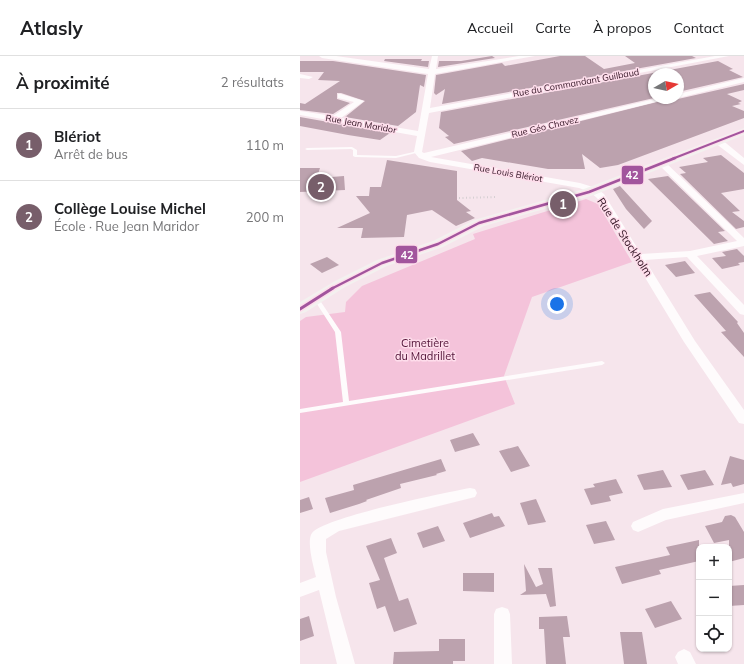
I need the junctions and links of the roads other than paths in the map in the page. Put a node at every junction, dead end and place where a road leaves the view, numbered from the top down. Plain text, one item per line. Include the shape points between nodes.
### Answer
1 (322, 56) edge
2 (435, 56) edge
3 (532, 56) edge
4 (726, 56) edge
5 (510, 58) edge
6 (368, 59) edge
7 (432, 72) junction
8 (300, 76) edge
9 (309, 77) dead end
10 (744, 80) edge
11 (684, 95) edge
12 (341, 96) dead end
13 (648, 103) edge
14 (426, 111) junction
15 (300, 113) edge
16 (334, 119) junction
17 (744, 131) edge
18 (422, 134) junction
19 (718, 141) junction
20 (306, 148) dead end
21 (420, 154) junction
22 (744, 162) edge
23 (661, 163) junction
24 (593, 190) junction
25 (744, 243) edge
26 (690, 254) junction
27 (639, 257) junction
28 (315, 301) junction
29 (300, 309) edge
30 (744, 312) edge
31 (602, 363) dead end
32 (346, 403) junction
33 (300, 410) edge
34 (744, 420) edge
35 (470, 493) dead end
36 (744, 498) edge
37 (638, 526) dead end
38 (325, 581) junction
39 (300, 590) edge
40 (502, 614) dead end
41 (346, 664) edge
42 (503, 664) edge

1 - 6 street
2 - 7 street
3 - 5 street
4 - 14 street, Rue du Commandant Guilbaud
5 - 7 street
6 - 7 street
7 - 14 street
8 - 9 street
10 - 11 street
12 - 16 street via 360,101
13 - 21 street, Rue Géo Chavez
14 - 18 street
15 - 16 street, Rue Jean Maridor
16 - 18 street, Rue Jean Maridor
17 - 19 street, Rue de Stockholm
18 - 21 street
19 - 22 street
19 - 23 street, Rue de Stockholm
20 - 21 lane via 352,148 355,150 355,156 396,157
21 - 24 street, Rue Louis Blériot via 433,160
23 - 24 street, Rue de Stockholm
23 - 25 street
24 - 27 street, Rue de Stockholm via 601,196
24 - 28 street via 479,223 438,244 382,263 340,284
25 - 26 street
26 - 27 street
26 - 30 street
27 - 34 street, Rue de Stockholm via 690,342
28 - 29 street
28 - 32 lane via 319,303 338,332
31 - 32 lane
32 - 33 lane
35 - 38 street via 334,526 318,536 318,552
36 - 37 street via 663,515
38 - 39 street
38 - 41 street
40 - 42 street

